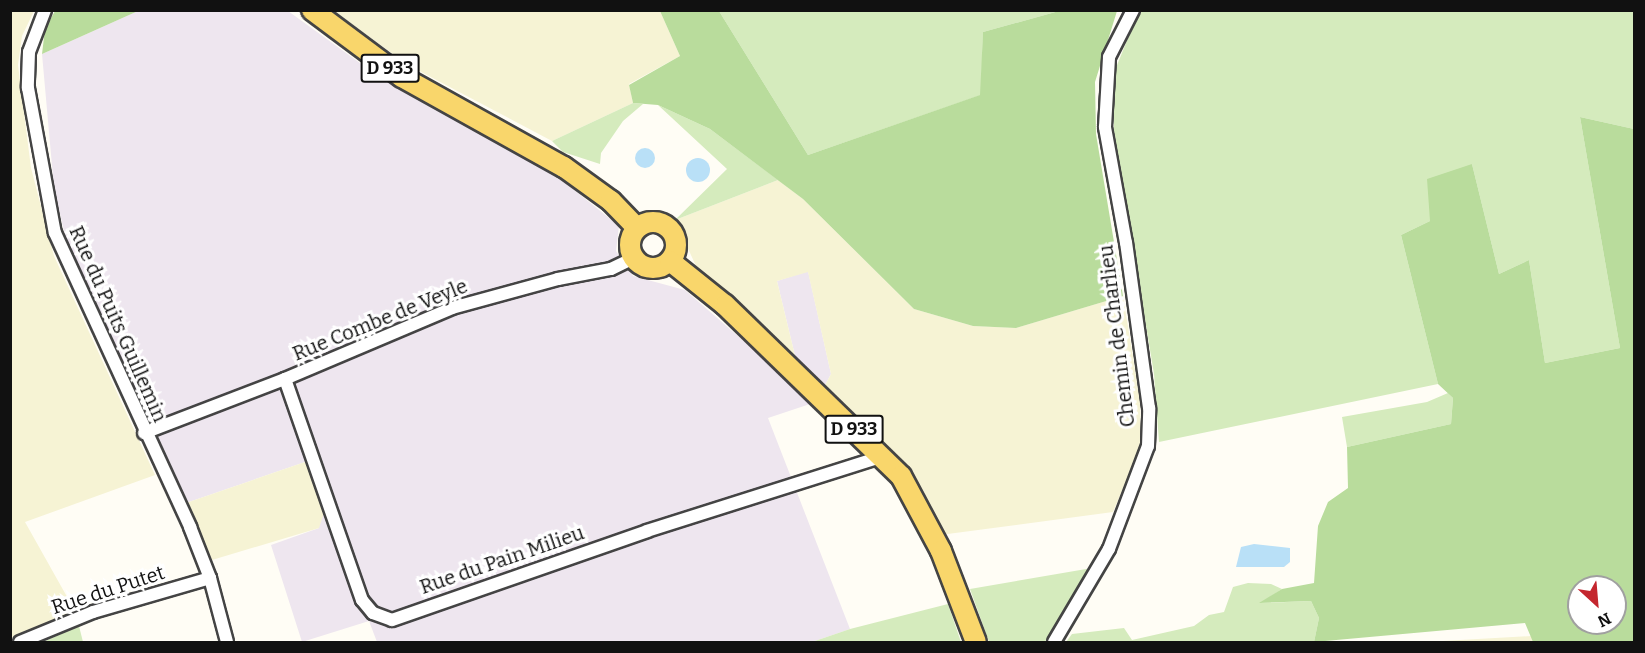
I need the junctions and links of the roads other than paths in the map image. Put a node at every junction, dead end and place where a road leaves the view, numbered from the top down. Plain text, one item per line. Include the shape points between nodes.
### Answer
1 (45, 10) edge
2 (312, 10) edge
3 (1133, 10) edge
4 (637, 228) junction
5 (634, 258) junction
6 (670, 261) junction
7 (285, 379) junction
8 (144, 433) junction
9 (883, 456) junction
10 (210, 578) junction
11 (20, 642) edge
12 (227, 642) edge
13 (976, 642) edge
14 (1054, 642) edge

1 - 8 street, Rue du Puits Guillemin via 29,52 28,88 55,232
2 - 4 main road, D 933 via 402,77 564,167 611,201
3 - 14 street, Chemin de Charlieu via 1109,57 1105,127 1128,254 1149,408 1148,446 1109,549
4 - 5 main road via 630,243
4 - 6 main road via 650,222 672,231 676,246
5 - 6 main road via 655,268
5 - 7 street, Rue Combe de Veyle via 611,269 453,308
6 - 9 main road, D 933 via 724,305
7 - 8 street, Rue Combe de Veyle
7 - 9 street, Rue du Pain Milieu via 362,600 373,614 392,620 647,531
8 - 10 street, Rue du Puits Guillemin
9 - 13 main road, D 933 via 919,505
10 - 11 street, Rue du Putet via 93,612
10 - 12 street, Rue du Puits Guillemin

